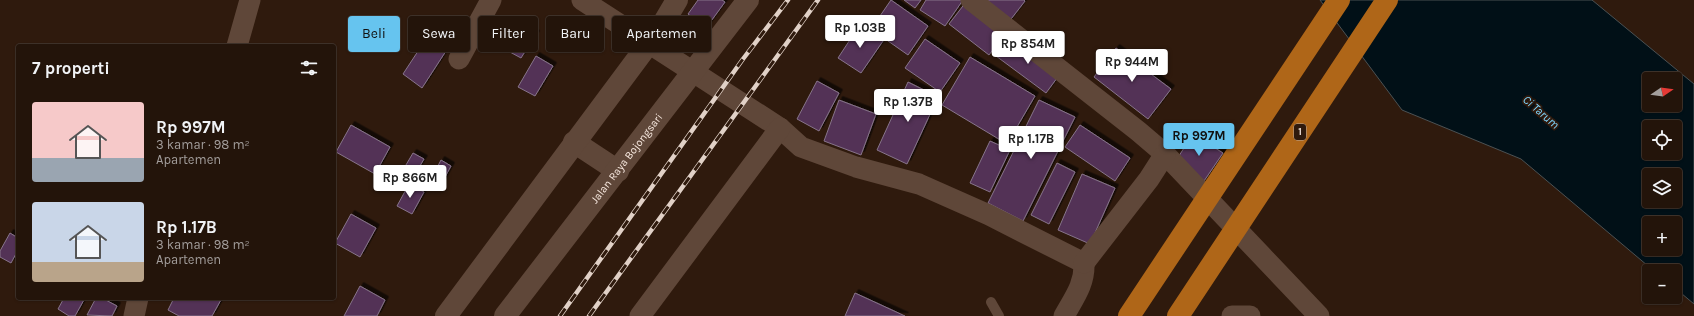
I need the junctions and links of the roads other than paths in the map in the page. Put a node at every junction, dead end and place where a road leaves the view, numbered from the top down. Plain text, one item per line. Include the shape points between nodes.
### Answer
1 (250, 0) edge
2 (491, 0) edge
3 (582, 0) edge
4 (677, 0) edge
5 (748, 0) edge
6 (971, 0) edge
7 (1339, 0) edge
8 (1388, 0) edge
9 (238, 44) edge
10 (459, 59) dead end
11 (780, 128) junction
12 (574, 142) junction
13 (1165, 154) junction
14 (618, 171) junction
15 (1084, 263) junction
16 (138, 300) edge
17 (991, 302) dead end
18 (134, 316) edge
19 (446, 316) edge
20 (505, 316) edge
21 (640, 316) edge
22 (999, 316) edge
23 (1064, 316) edge
24 (1130, 316) edge
25 (1178, 316) edge
26 (1232, 316) edge
27 (1250, 316) edge
28 (1319, 316) edge

1 - 9 street
2 - 10 street
3 - 11 street
4 - 12 street via 661,27
5 - 14 street, Jalan Raya Bojongsari
6 - 13 street
7 - 24 highway
8 - 25 highway, 1
11 - 15 street via 801,147 856,167 919,184 989,215
11 - 21 street
12 - 14 street
12 - 19 street
13 - 15 street via 1149,179
13 - 28 street
14 - 20 street, Jalan Raya Bojongsari
15 - 23 street via 1082,285
16 - 18 street
17 - 22 lane
26 - 27 street

